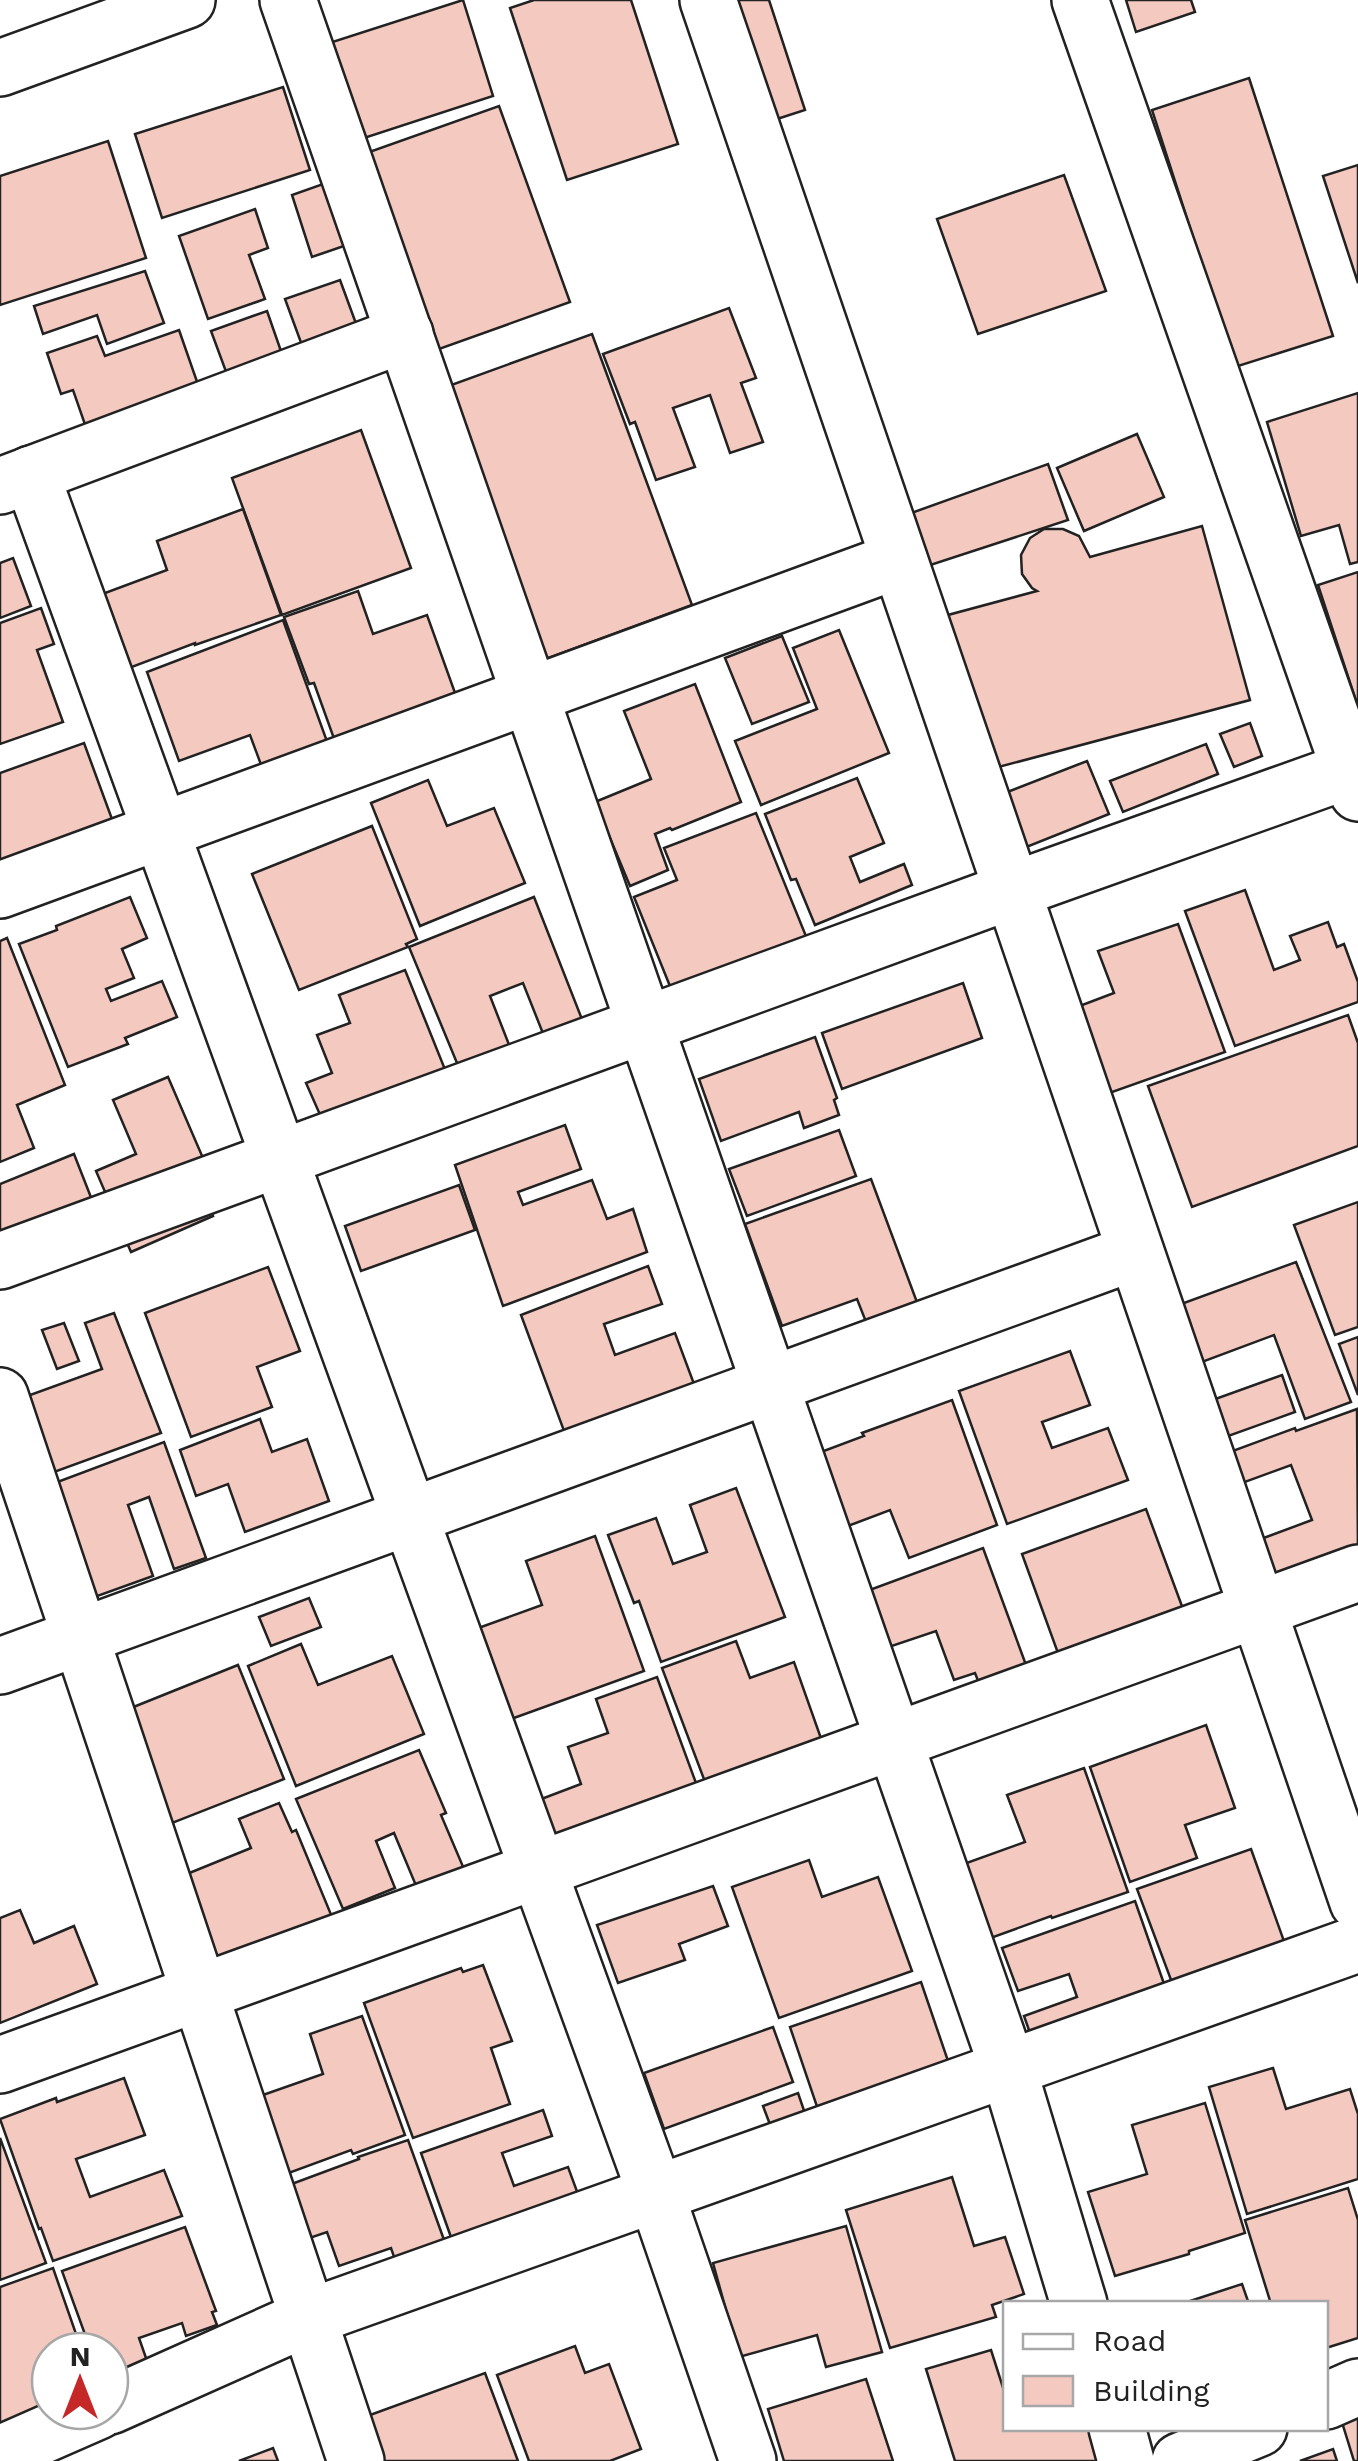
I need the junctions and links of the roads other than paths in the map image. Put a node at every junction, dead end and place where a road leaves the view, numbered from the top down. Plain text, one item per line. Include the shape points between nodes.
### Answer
1 (187, 0) edge
2 (288, 0) edge
3 (708, 0) edge
4 (1080, 0) edge
5 (100, 15) edge
6 (0, 68) edge
7 (405, 334) junction
8 (16, 480) edge
9 (899, 560) junction
10 (530, 695) junction
11 (1355, 777) edge
12 (161, 831) junction
13 (0, 890) edge
14 (1012, 891) junction
15 (645, 1026) junction
16 (279, 1159) junction
17 (1135, 1252) junction
18 (0, 1261) edge
19 (771, 1385) junction
20 (0, 1396) edge
21 (410, 1516) junction
22 (1358, 1573) edge
23 (1257, 1610) junction
24 (79, 1636) junction
25 (0, 1666) edge
26 (894, 1741) junction
27 (538, 1870) junction
28 (1358, 1902) edge
29 (1358, 1944) edge
30 (199, 1992) junction
31 (0, 2064) edge
32 (1008, 2068) junction
33 (656, 2194) junction
34 (1078, 2301) edge
35 (308, 2318) junction
36 (1358, 2387) edge
37 (130, 2397) edge
38 (1328, 2400) edge
39 (52, 2431) edge
40 (1117, 2431) edge
41 (1252, 2431) edge
42 (0, 2454) edge
43 (356, 2461) edge
44 (748, 2461) edge
45 (1126, 2461) edge
46 (1180, 2461) edge

1 - 5 street
2 - 7 street
3 - 9 street
4 - 11 street
5 - 6 street
7 - 8 street
7 - 10 street
8 - 12 street
9 - 10 street
9 - 14 street
10 - 12 street
10 - 15 street
11 - 14 street
12 - 13 street
12 - 16 street
14 - 15 street
14 - 17 street
15 - 16 street
15 - 19 street
16 - 18 street
16 - 21 street
17 - 19 street
17 - 23 street
19 - 21 street
19 - 26 street
20 - 24 street
21 - 24 street
21 - 27 street
22 - 23 street
23 - 26 street
23 - 28 street
24 - 25 street
24 - 30 street
26 - 27 street
26 - 32 street
27 - 30 street
27 - 33 street
29 - 32 street
30 - 31 street
30 - 35 street
32 - 33 street
32 - 34 street
33 - 35 street
33 - 44 street
35 - 37 street
35 - 43 street
36 - 38 street
39 - 42 street
40 - 45 street
41 - 46 street

